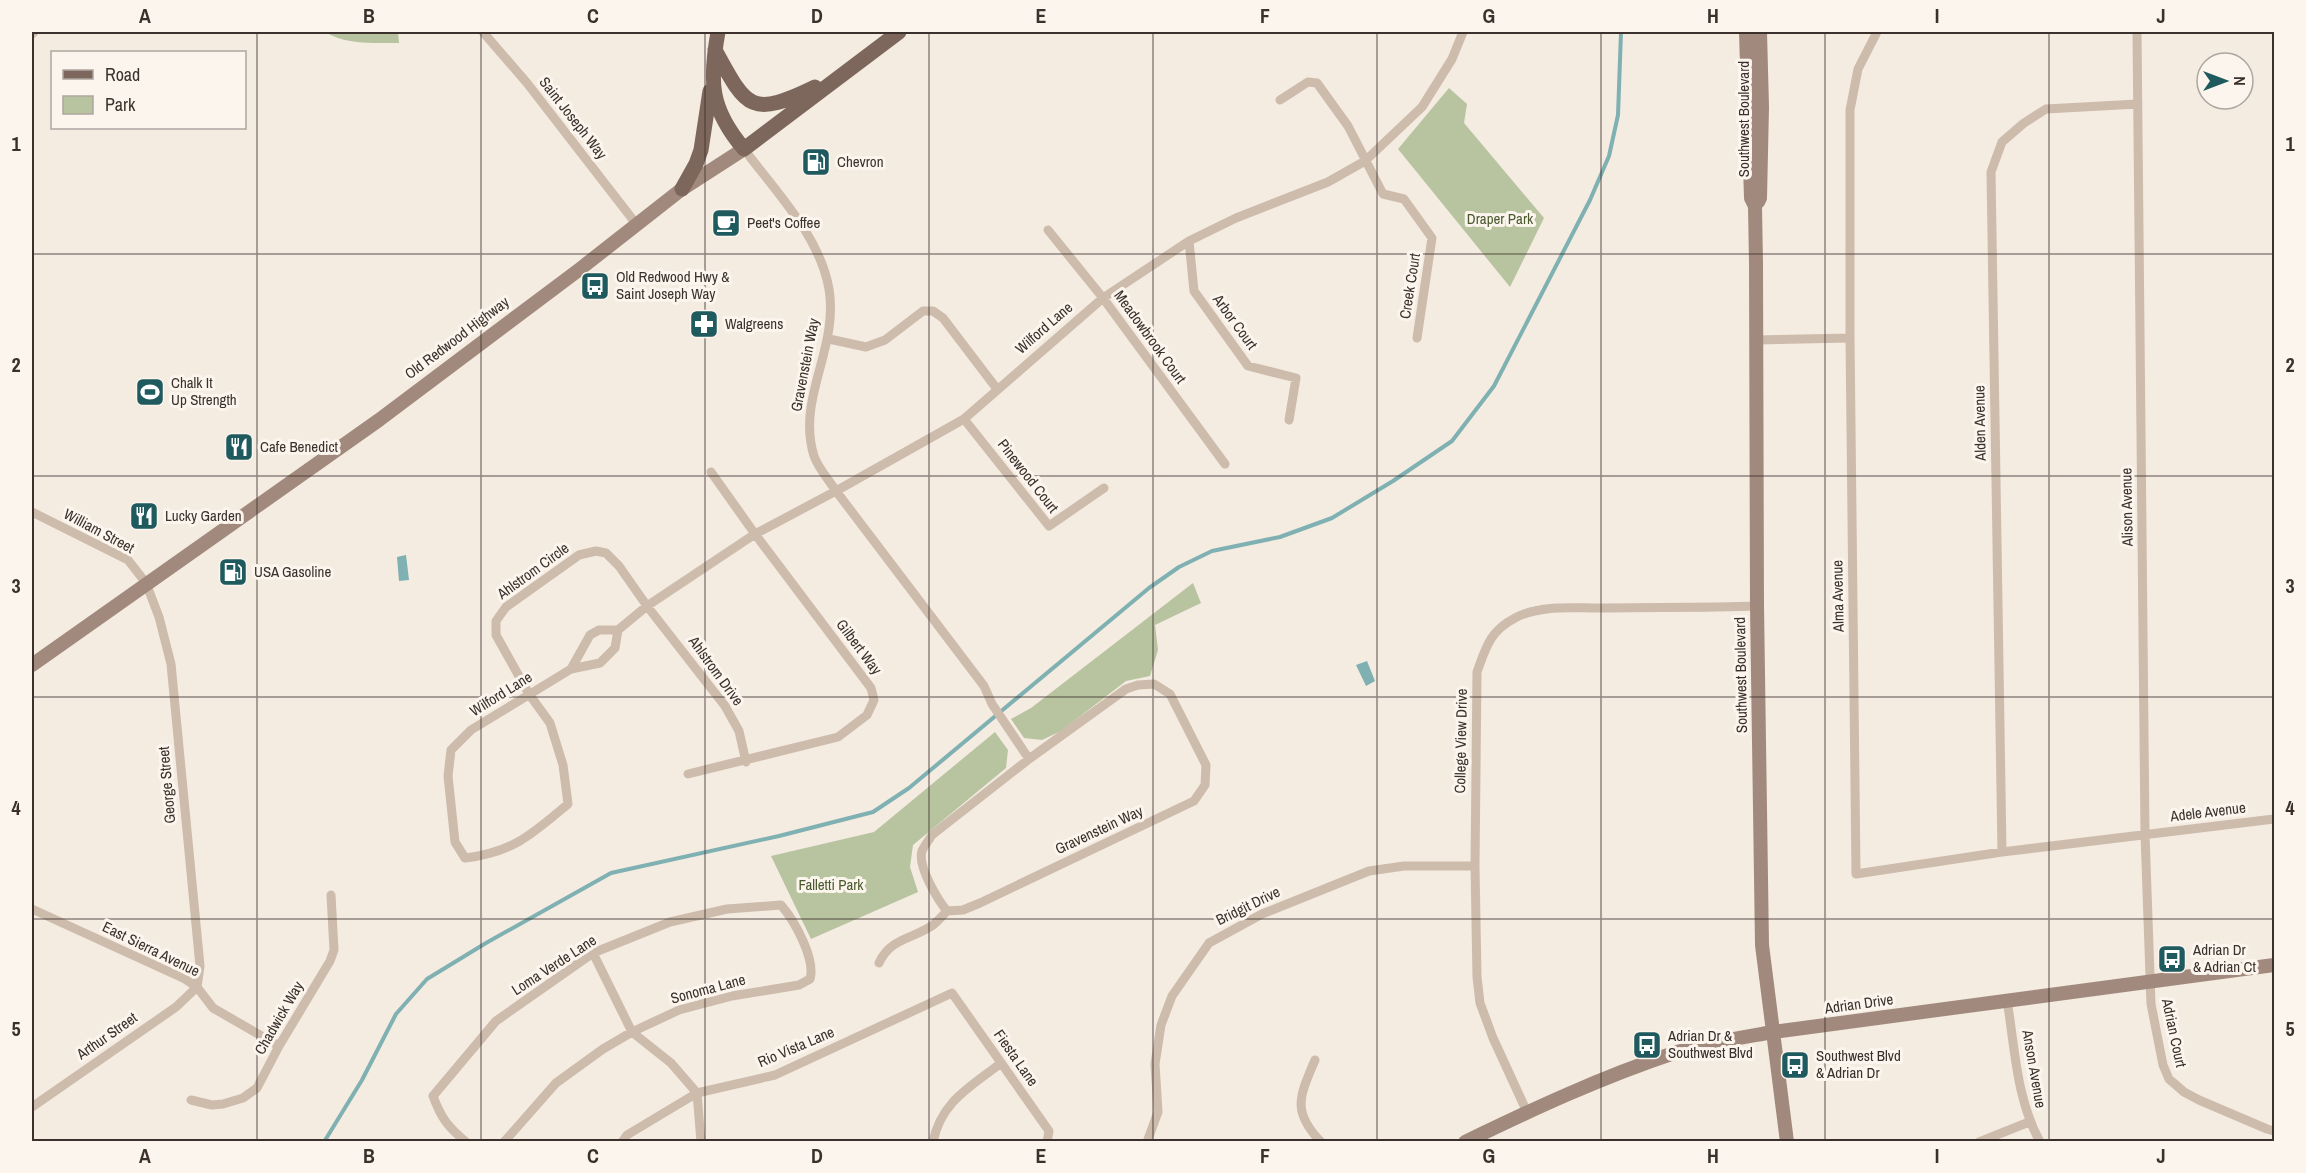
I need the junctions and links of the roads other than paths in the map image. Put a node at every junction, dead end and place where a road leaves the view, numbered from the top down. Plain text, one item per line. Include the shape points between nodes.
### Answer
1 (483, 32) edge
2 (718, 32) edge
3 (899, 32) edge
4 (1463, 32) edge
5 (1746, 32) edge
6 (1760, 32) edge
7 (1878, 32) edge
8 (2137, 32) edge
9 (715, 50) junction
10 (713, 70) junction
11 (847, 71) junction
12 (1280, 100) dead end
13 (2138, 104) junction
14 (744, 149) junction
15 (1365, 161) junction
16 (682, 189) junction
17 (1755, 206) junction
18 (637, 225) junction
19 (1048, 230) dead end
20 (1189, 241) junction
21 (1103, 298) junction
22 (1417, 338) dead end
23 (1850, 338) junction
24 (828, 339) junction
25 (1756, 340) junction
26 (997, 389) junction
27 (964, 419) junction
28 (1289, 420) dead end
29 (1225, 464) dead end
30 (711, 472) dead end
31 (1104, 488) dead end
32 (837, 491) junction
33 (32, 512) edge
34 (755, 534) junction
35 (147, 583) junction
36 (647, 606) junction
37 (1757, 606) junction
38 (618, 630) junction
39 (32, 665) edge
40 (571, 669) junction
41 (529, 694) junction
42 (1029, 759) junction
43 (746, 762) junction
44 (688, 774) dead end
45 (2274, 819) edge
46 (2145, 834) junction
47 (2002, 852) junction
48 (1474, 866) junction
49 (331, 896) dead end
50 (781, 905) joint
51 (32, 909) edge
52 (947, 911) junction
53 (593, 953) junction
54 (879, 963) dead end
55 (2274, 965) edge
56 (2150, 983) junction
57 (197, 987) junction
58 (952, 993) joint
59 (2007, 1000) junction
60 (632, 1032) junction
61 (1773, 1032) junction
62 (279, 1046) junction
63 (1315, 1060) dead end
64 (1002, 1063) junction
65 (697, 1093) junction
66 (191, 1100) dead end
67 (32, 1107) edge
68 (1527, 1112) junction
69 (2029, 1122) junction
70 (2274, 1131) edge
71 (466, 1142) edge
72 (504, 1142) edge
73 (622, 1142) edge
74 (701, 1142) edge
75 (933, 1142) edge
76 (1047, 1142) edge
77 (1147, 1142) edge
78 (1321, 1142) edge
79 (1465, 1142) edge
80 (1787, 1142) edge
81 (1978, 1142) edge
82 (2040, 1142) edge

1 - 18 street, Saint Joseph Way
2 - 9 main road
3 - 11 main road, Old Redwood Highway
4 - 15 street, Wilford Lane via 1452,59 1422,107
5 - 17 street, Southwest Boulevard via 1748,142 1751,198
6 - 17 street, Southwest Boulevard via 1760,198
7 - 23 street, Alma Avenue via 1858,69 1850,110
8 - 13 street, Alison Avenue
9 - 10 main road
9 - 11 main road via 741,94 759,105 783,102
10 - 14 main road via 719,113
10 - 16 main road via 701,150
11 - 14 main road, Old Redwood Highway
12 - 15 street, Creek Court via 1308,82 1317,83 1348,126
13 - 46 street, Alison Avenue
13 - 47 street, Alden Avenue via 2046,109 2002,142 1991,172
14 - 16 street, Old Redwood Highway
14 - 24 street, Gravenstein Way via 798,220 822,263 831,312
15 - 20 street, Wilford Lane via 1328,182
15 - 22 street, Creek Court via 1383,194 1404,199 1432,238
16 - 18 street, Old Redwood Highway
17 - 25 street, Southwest Boulevard
18 - 35 street, Old Redwood Highway via 379,420
19 - 21 street, Meadowbrook Court
20 - 21 street, Wilford Lane
20 - 28 street, Arbor Court via 1194,291 1248,366 1296,378
21 - 26 street, Wilford Lane
21 - 29 street, Meadowbrook Court
23 - 25 street
23 - 47 street, Alma Avenue via 1856,874
24 - 26 street via 866,347 885,340 923,311 933,311 943,318
24 - 32 street, Gravenstein Way via 809,413 809,434 815,459
25 - 37 street, Southwest Boulevard
26 - 27 street, Wilford Lane
27 - 31 street, Pinewood Court via 1049,526
27 - 32 street, Wilford Lane
30 - 34 street, Gilbert Way
32 - 34 street, Wilford Lane
32 - 42 street, Gravenstein Way via 984,686
33 - 35 street, William Street via 129,560
34 - 36 street, Wilford Lane
34 - 43 street, Gilbert Way via 871,688 874,700 867,715 838,737
35 - 39 street, Old Redwood Highway
35 - 57 street, George Street via 171,664 200,966
36 - 38 street, Wilford Lane
36 - 41 street, Ahlstrom Circle via 619,566 606,553 596,550 579,555 506,607 496,621 496,636
36 - 43 street, Ahlstrom Drive via 725,706 739,731
37 - 48 street, College View Drive via 1548,609 1516,618 1492,636 1477,672
37 - 61 street, Southwest Boulevard via 1762,945
38 - 40 street, Wilford Lane via 599,630 590,635
38 - 40 street, Wilford Lane via 615,648 600,663
40 - 41 street, Wilford Lane
41 - 41 street, Wilford Lane via 550,723 563,765 568,804 510,848 465,858 455,842 448,776 451,750 471,730
42 - 52 street, Gravenstein Way via 932,835 921,852 921,864
42 - 52 street, Gravenstein Way via 1126,689 1154,684 1170,694 1206,765 1205,785 1194,801 980,903
43 - 44 street, Gilbert Way
45 - 46 street, Adele Avenue
46 - 47 street, Alma Avenue
46 - 56 street, Alison Avenue
48 - 68 street, College View Drive via 1480,1003
48 - 77 street, Bridgit Drive via 1404,866 1369,871 1262,914 1209,943 1172,996 1161,1025 1155,1064 1158,1112
49 - 62 street, Chadwick Way via 332,955
50 - 53 street, Loma Verde Lane via 727,909 670,922
50 - 60 street, Sonoma Lane via 792,917 811,964 810,979 799,985 679,1010
51 - 57 street, East Sierra Avenue
52 - 54 street via 932,926 897,941
53 - 60 street
53 - 71 street, Loma Verde Lane via 496,1021 433,1096 440,1116
55 - 56 street, Adrian Drive
56 - 59 street, Adrian Drive
56 - 70 street, Adrian Court via 2156,1036 2169,1079 2199,1100
57 - 62 street, East Sierra Avenue via 213,1008
57 - 67 street, Arthur Street via 176,1007
58 - 64 street, Fiesta Lane
58 - 65 street, Rio Vista Lane via 775,1075
59 - 61 street, Adrian Drive
59 - 69 street, Anson Avenue via 2020,1089
60 - 65 street via 671,1063
60 - 72 street, Sonoma Lane via 556,1083
61 - 68 street, Adrian Drive via 1674,1053
61 - 80 street, Southwest Boulevard
62 - 66 street, Chadwick Way via 257,1088 243,1098 212,1105
63 - 78 street via 1302,1090 1300,1114
64 - 75 street via 948,1104
64 - 76 street, Fiesta Lane via 1049,1131
65 - 73 street, Rio Vista Lane via 627,1135
65 - 74 street
68 - 79 street, Adrian Drive
69 - 81 street
69 - 82 street, Anson Avenue

